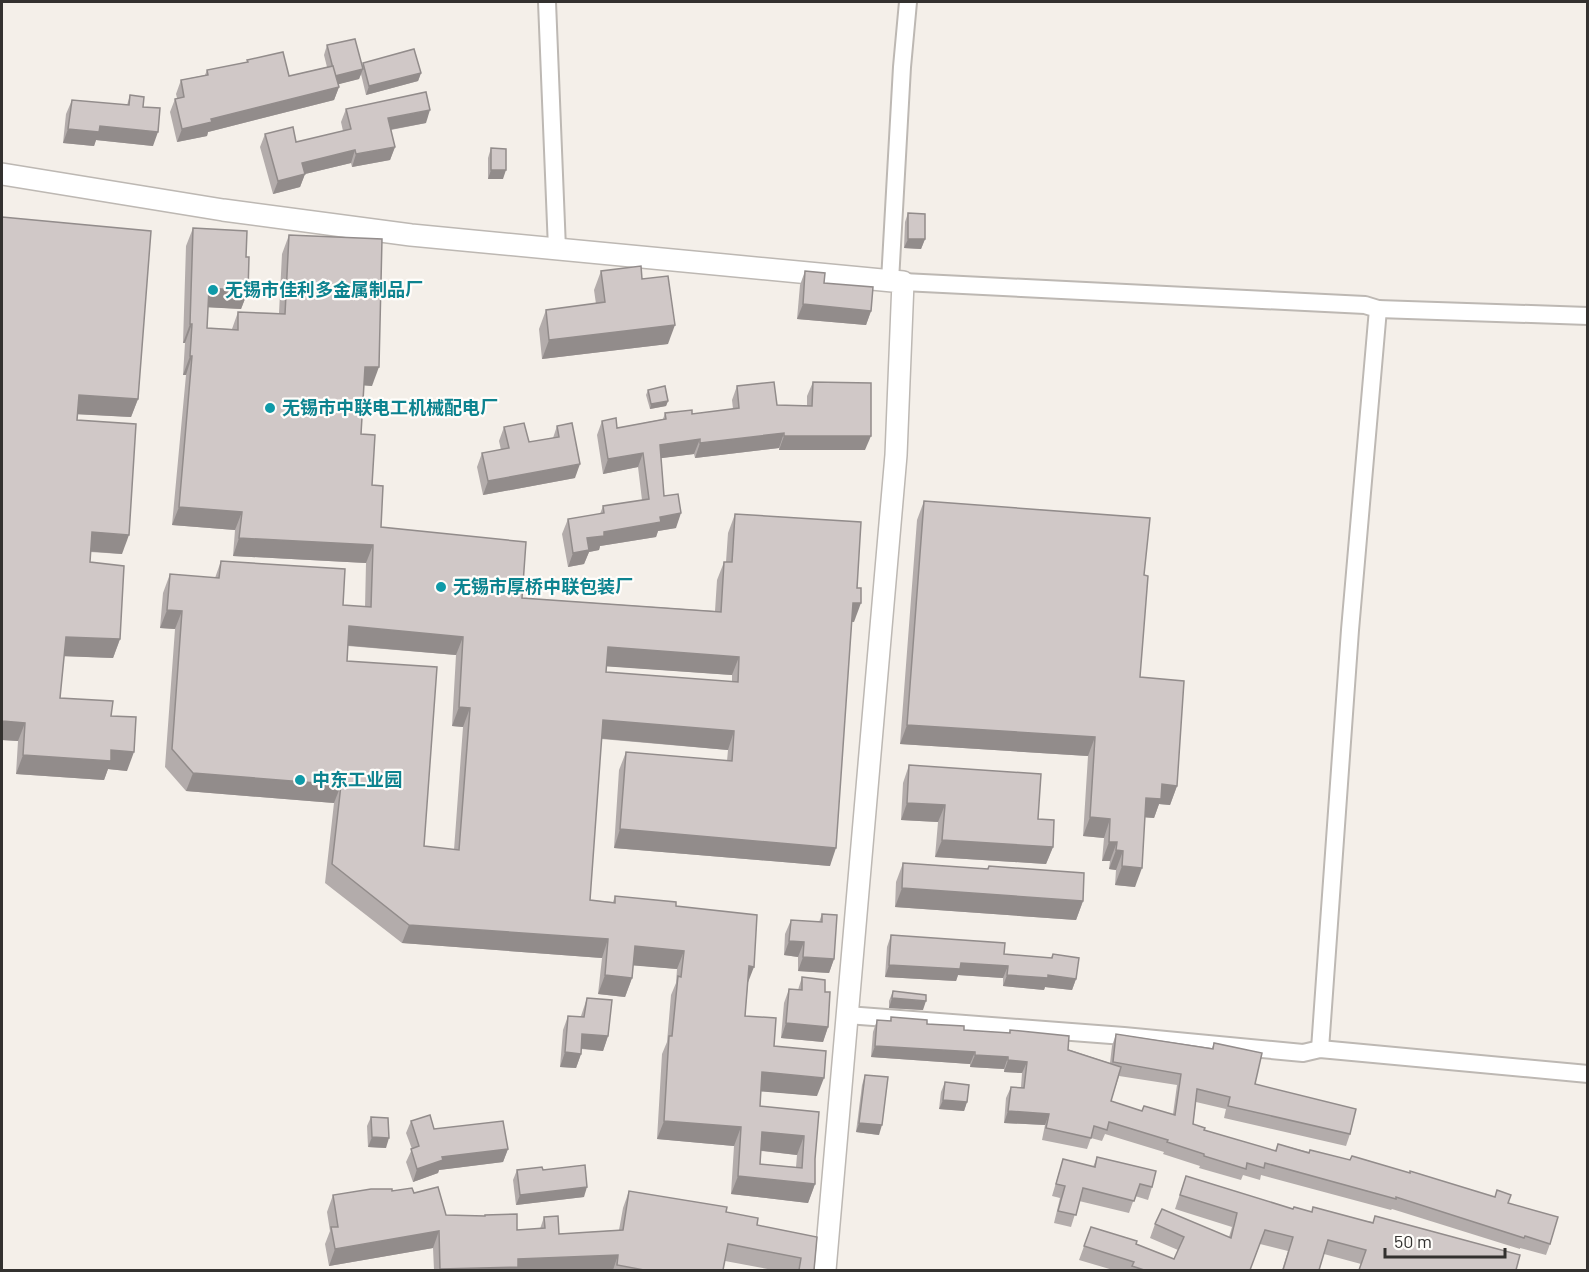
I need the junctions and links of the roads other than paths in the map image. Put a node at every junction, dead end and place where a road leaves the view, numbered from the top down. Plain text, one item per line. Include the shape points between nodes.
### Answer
1 (547, 2) edge
2 (908, 2) edge
3 (2, 174) edge
4 (557, 249) junction
5 (896, 281) junction
6 (1378, 309) junction
7 (1587, 316) edge
8 (847, 1016) junction
9 (1320, 1050) junction
10 (1587, 1074) edge
11 (825, 1270) edge

1 - 4 street
2 - 5 street via 902,68
3 - 4 street via 399,234
4 - 5 street
5 - 6 street via 1365,305
5 - 8 street via 896,455
6 - 7 street
6 - 9 street
8 - 9 street via 1303,1053
8 - 11 street
9 - 10 street

